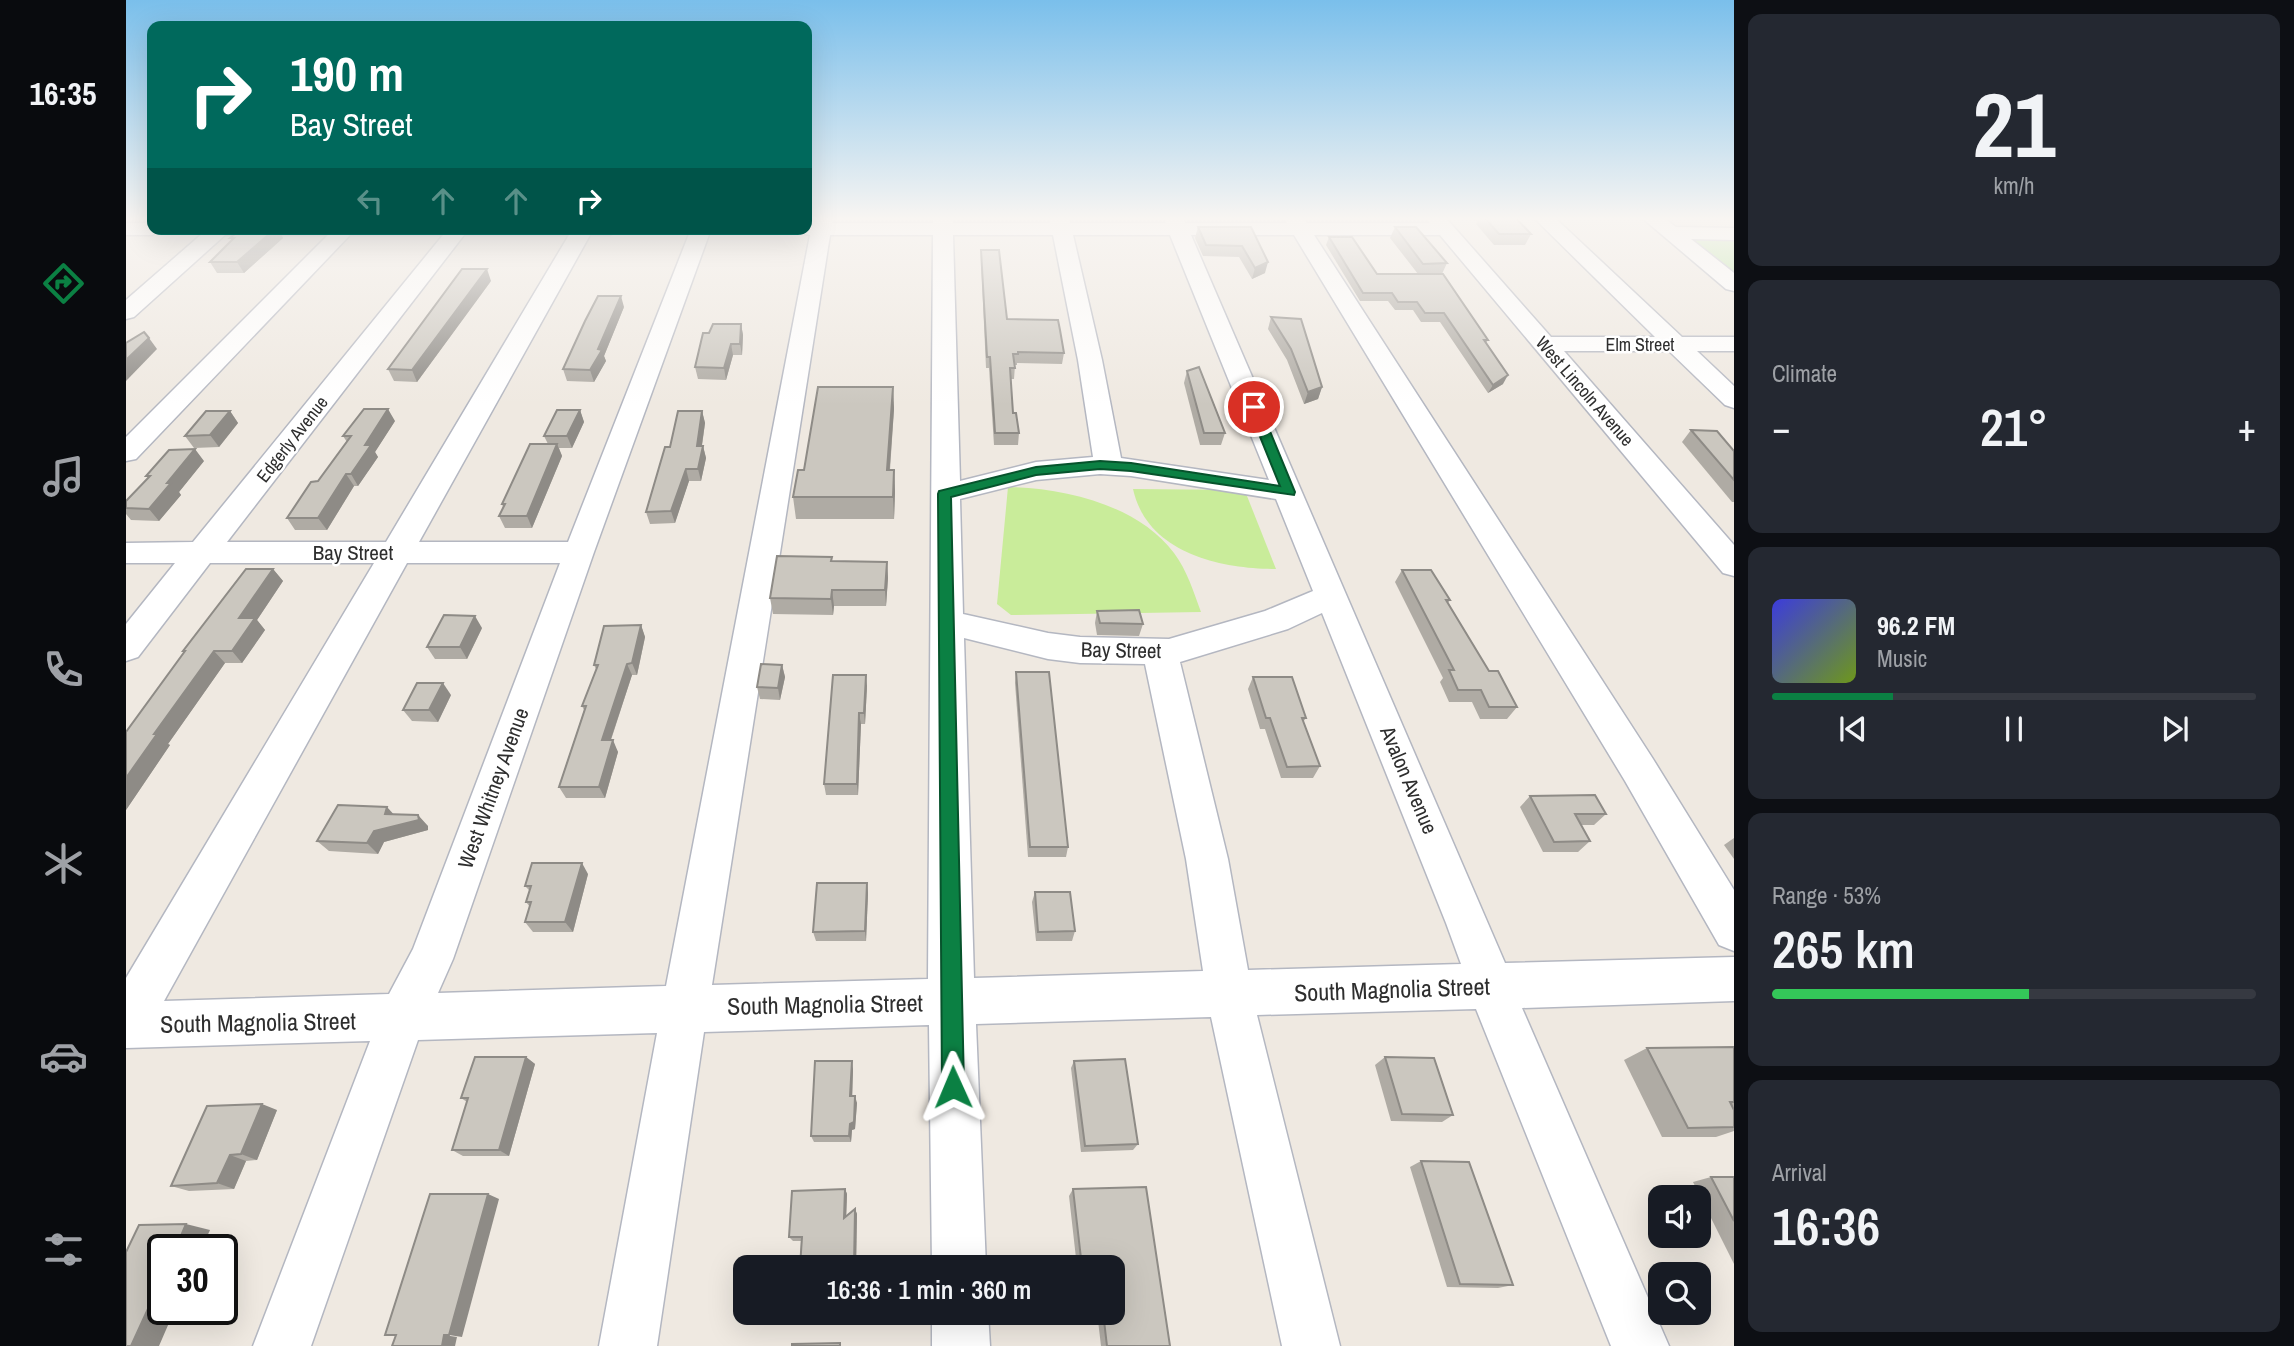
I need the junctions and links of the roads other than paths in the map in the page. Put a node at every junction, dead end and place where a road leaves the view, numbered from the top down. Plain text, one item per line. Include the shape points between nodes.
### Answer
1 (162, 280) edge
2 (295, 280) edge
3 (418, 280) edge
4 (554, 280) edge
5 (682, 280) edge
6 (808, 280) edge
7 (943, 280) edge
8 (1073, 280) edge
9 (1200, 280) edge
10 (1332, 280) edge
11 (1490, 280) edge
12 (1608, 280) edge
13 (126, 312) edge
14 (1546, 344) junction
15 (1734, 344) edge
16 (1676, 345) junction
17 (1734, 400) edge
18 (126, 453) edge
19 (1108, 466) junction
20 (1289, 492) junction
21 (944, 494) junction
22 (396, 552) junction
23 (579, 552) junction
24 (126, 553) edge
25 (201, 553) junction
26 (1734, 565) edge
27 (1332, 596) junction
28 (946, 622) junction
29 (126, 648) edge
30 (1160, 652) junction
31 (1734, 930) edge
32 (1734, 979) edge
33 (1490, 986) junction
34 (1229, 993) junction
35 (953, 1001) junction
36 (685, 1007) junction
37 (402, 1018) junction
38 (126, 1023) edge
39 (958, 1255) edge
40 (960, 1325) edge
41 (282, 1346) edge
42 (628, 1346) edge
43 (961, 1346) edge
44 (1311, 1346) edge
45 (1640, 1346) edge

1 - 13 street
2 - 18 street
3 - 25 street, Edgerly Avenue
4 - 22 street
5 - 23 street, West Whitney Avenue
6 - 36 street
7 - 21 street
8 - 19 street
9 - 20 street, Avalon Avenue
10 - 31 street
11 - 14 street, West Lincoln Avenue
12 - 16 street
14 - 16 street, Elm Street
14 - 26 street, West Lincoln Avenue
15 - 16 street, Elm Street
16 - 17 street
19 - 20 street
19 - 21 street via 1036,471
20 - 27 street, Avalon Avenue
21 - 28 street
22 - 23 street, Bay Street
22 - 25 street, Bay Street
22 - 38 street
23 - 37 street, West Whitney Avenue via 430,959
24 - 25 street, Bay Street
25 - 29 street, Edgerly Avenue
27 - 30 street, Bay Street via 1243,631
27 - 33 street, Avalon Avenue
28 - 30 street, Bay Street via 1048,646
28 - 35 street
30 - 34 street via 1208,859
32 - 33 street, South Magnolia Street
33 - 34 street, South Magnolia Street
33 - 45 street, Avalon Avenue
34 - 35 street, South Magnolia Street
34 - 44 street
35 - 36 street, South Magnolia Street
35 - 39 street
36 - 37 street, South Magnolia Street
36 - 42 street
37 - 38 street, South Magnolia Street
37 - 41 street, West Whitney Avenue
40 - 43 street

